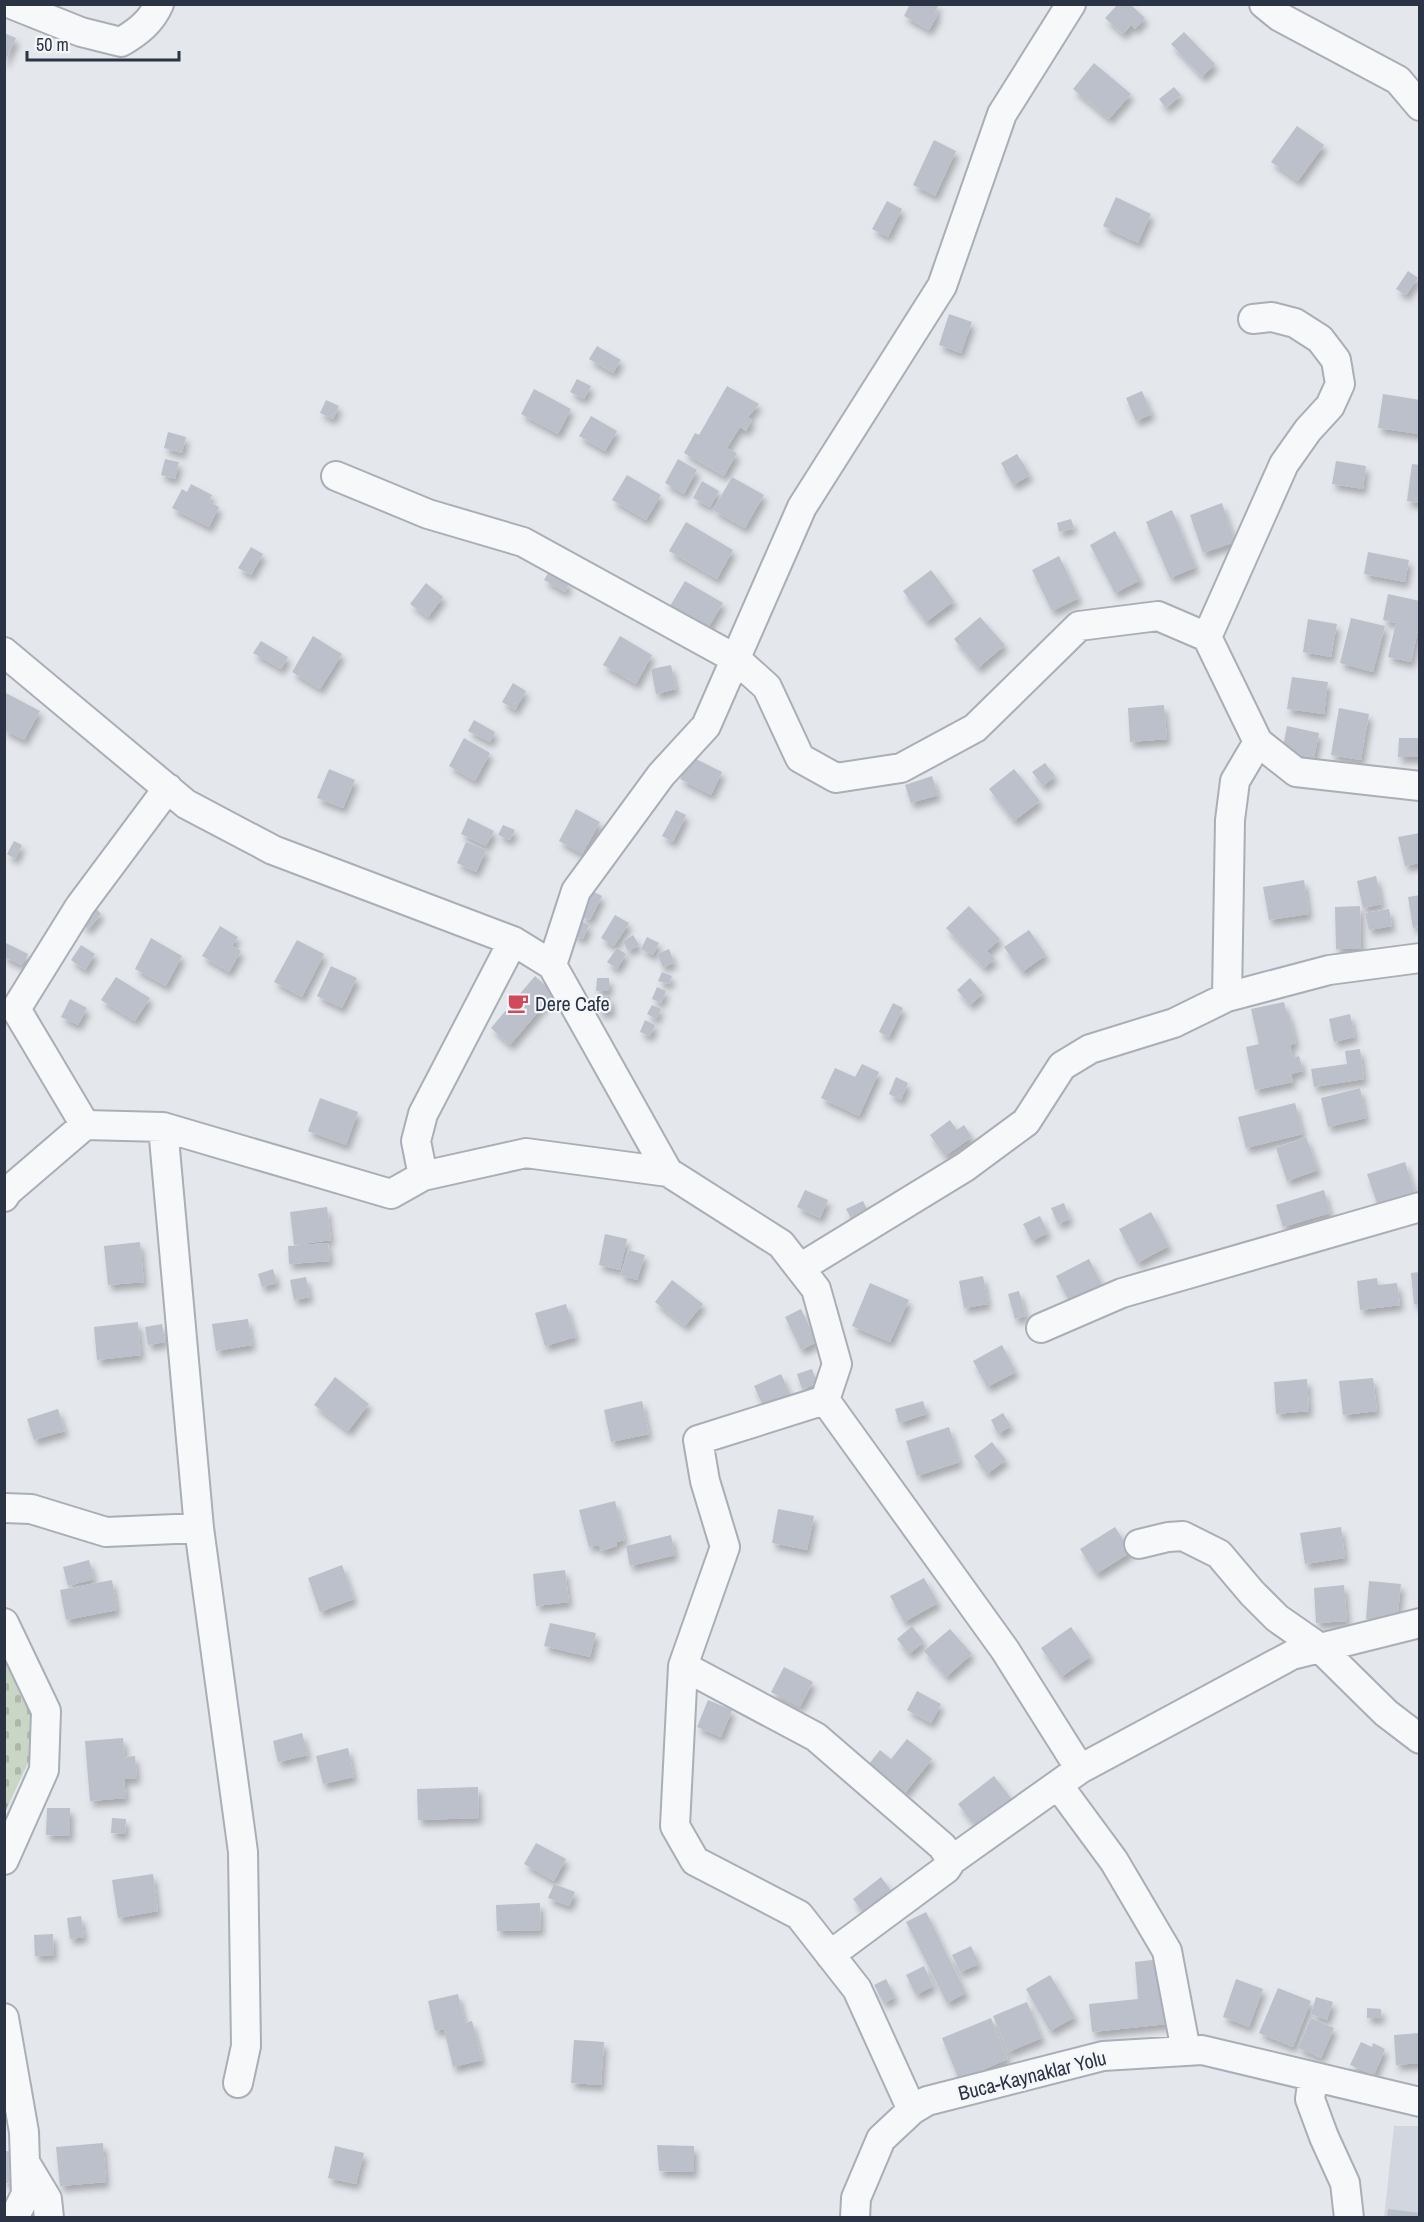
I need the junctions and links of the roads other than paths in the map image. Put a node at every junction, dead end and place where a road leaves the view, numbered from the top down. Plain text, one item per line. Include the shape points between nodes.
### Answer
1 (11, 4) edge
2 (159, 4) edge
3 (1071, 4) edge
4 (1264, 4) edge
5 (1419, 105) edge
6 (1252, 319) dead end
7 (336, 476) dead end
8 (1207, 637) junction
9 (4, 652) edge
10 (736, 659) junction
11 (1258, 742) junction
12 (1419, 786) edge
13 (168, 788) junction
14 (513, 941) junction
15 (1419, 958) edge
16 (552, 965) junction
17 (1227, 996) junction
18 (10, 1008) edge
19 (85, 1125) junction
20 (163, 1128) junction
21 (668, 1172) junction
22 (423, 1176) junction
23 (4, 1197) edge
24 (1419, 1207) edge
25 (800, 1268) junction
26 (1041, 1328) dead end
27 (825, 1400) junction
28 (4, 1508) edge
29 (199, 1528) junction
30 (1139, 1544) dead end
31 (4, 1623) edge
32 (1419, 1623) edge
33 (1320, 1648) junction
34 (683, 1666) junction
35 (1419, 1739) edge
36 (1069, 1777) junction
37 (4, 1860) edge
38 (952, 1860) junction
39 (830, 1955) junction
40 (4, 2018) edge
41 (1186, 2051) junction
42 (1312, 2077) junction
43 (238, 2083) dead end
44 (1419, 2102) edge
45 (912, 2110) junction
46 (25, 2162) junction
47 (14, 2217) edge
48 (49, 2217) edge
49 (855, 2217) edge
50 (1349, 2217) edge

1 - 2 street via 81,32 121,42 141,30
3 - 10 street via 1002,114 942,286 802,507
4 - 5 street via 1398,80
6 - 8 street via 1272,317 1295,323 1320,339 1336,360 1340,384 1330,406 1284,464
7 - 10 street via 428,514 523,542
8 - 10 street via 1158,616 1079,626 975,729 900,768 836,778 800,758 767,687
8 - 11 street
9 - 13 street
10 - 16 street via 706,726 661,775 576,891
11 - 12 street via 1296,772
11 - 17 street via 1235,781 1230,820
13 - 14 street via 186,804 273,850
13 - 18 street
14 - 16 street
14 - 22 street via 423,1114 416,1141
15 - 17 street via 1329,970
16 - 21 street
17 - 25 street via 1174,1023 1090,1049 1062,1066 1026,1122 965,1167
18 - 19 street
19 - 20 street
19 - 23 street
20 - 22 street via 391,1194
20 - 29 street
21 - 22 street via 526,1153
21 - 25 street via 781,1244
24 - 26 street via 1122,1293
25 - 27 street via 816,1289 837,1364
27 - 34 street via 698,1440 705,1481 725,1547
27 - 36 street via 1005,1650
28 - 29 street via 31,1509 106,1532
29 - 43 street via 243,1852 246,2046
30 - 33 street via 1183,1536 1219,1554 1277,1618
31 - 37 street via 46,1711 44,1770
32 - 33 street
33 - 35 street via 1386,1713
33 - 36 street via 1292,1655
34 - 38 street via 816,1737 942,1846
34 - 39 street via 675,1826 695,1861 799,1915
36 - 38 street
36 - 41 street via 1167,1951
38 - 39 street via 946,1869
39 - 45 street via 857,1989
40 - 46 street via 24,2132
41 - 42 street, Buca-Kaynaklar Yolu via 1202,2050
41 - 45 street, Buca-Kaynaklar Yolu via 1103,2056 927,2101
42 - 44 street, Buca-Kaynaklar Yolu
42 - 50 street via 1310,2099 1345,2183
45 - 49 street, Buca-Kaynaklar Yolu via 881,2139 856,2198
46 - 47 street via 26,2194
46 - 48 street via 47,2199

